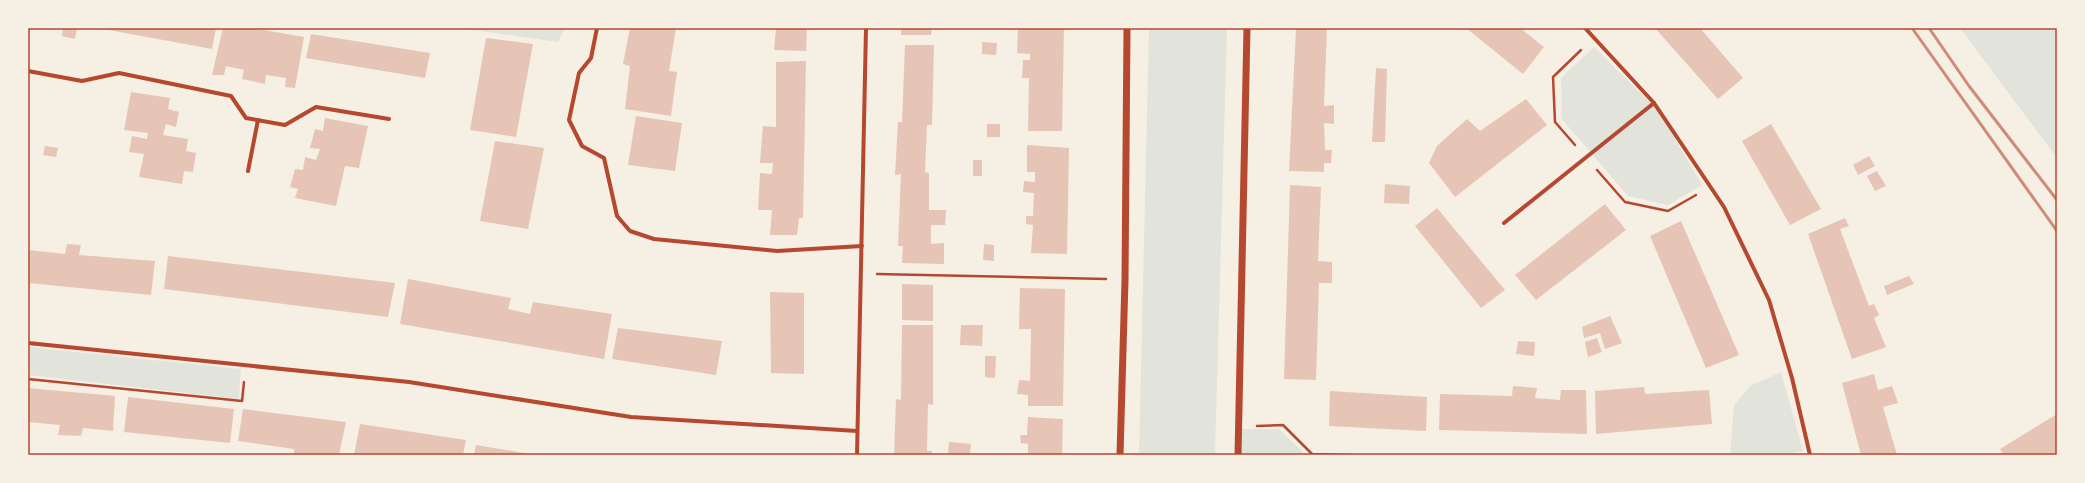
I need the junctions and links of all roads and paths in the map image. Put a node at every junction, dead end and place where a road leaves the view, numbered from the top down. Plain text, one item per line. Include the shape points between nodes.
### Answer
1 (597, 28) edge
2 (866, 28) edge
3 (1127, 28) edge
4 (1247, 28) edge
5 (1585, 28) edge
6 (28, 71) edge
7 (1654, 103) junction
8 (389, 119) dead end
9 (258, 120) junction
10 (248, 171) dead end
11 (1504, 223) dead end
12 (862, 246) junction
13 (861, 274) junction
14 (1125, 280) junction
15 (28, 343) edge
16 (245, 366) junction
17 (28, 378) edge
18 (1240, 426) junction
19 (857, 431) junction
20 (1312, 454) edge
21 (857, 455) edge
22 (1120, 455) edge
23 (1238, 455) edge
24 (1351, 455) edge
25 (1810, 455) edge

1 - 12 street via 591,58 579,73 569,120 582,146 604,158 617,216 630,231 654,239 777,251
2 - 12 street
3 - 14 street
4 - 18 street
5 - 7 street
6 - 9 street via 82,81 119,73 231,96 246,118
7 - 11 street
7 - 25 street via 1724,207 1769,300 1792,378
8 - 9 street via 316,107 285,125
9 - 10 street
12 - 13 street
13 - 14 path
13 - 19 street
14 - 22 street
15 - 16 street
16 - 17 path via 242,402
16 - 19 street via 409,382 631,417
18 - 20 path via 1283,425
18 - 23 street
19 - 21 street
20 - 24 path

